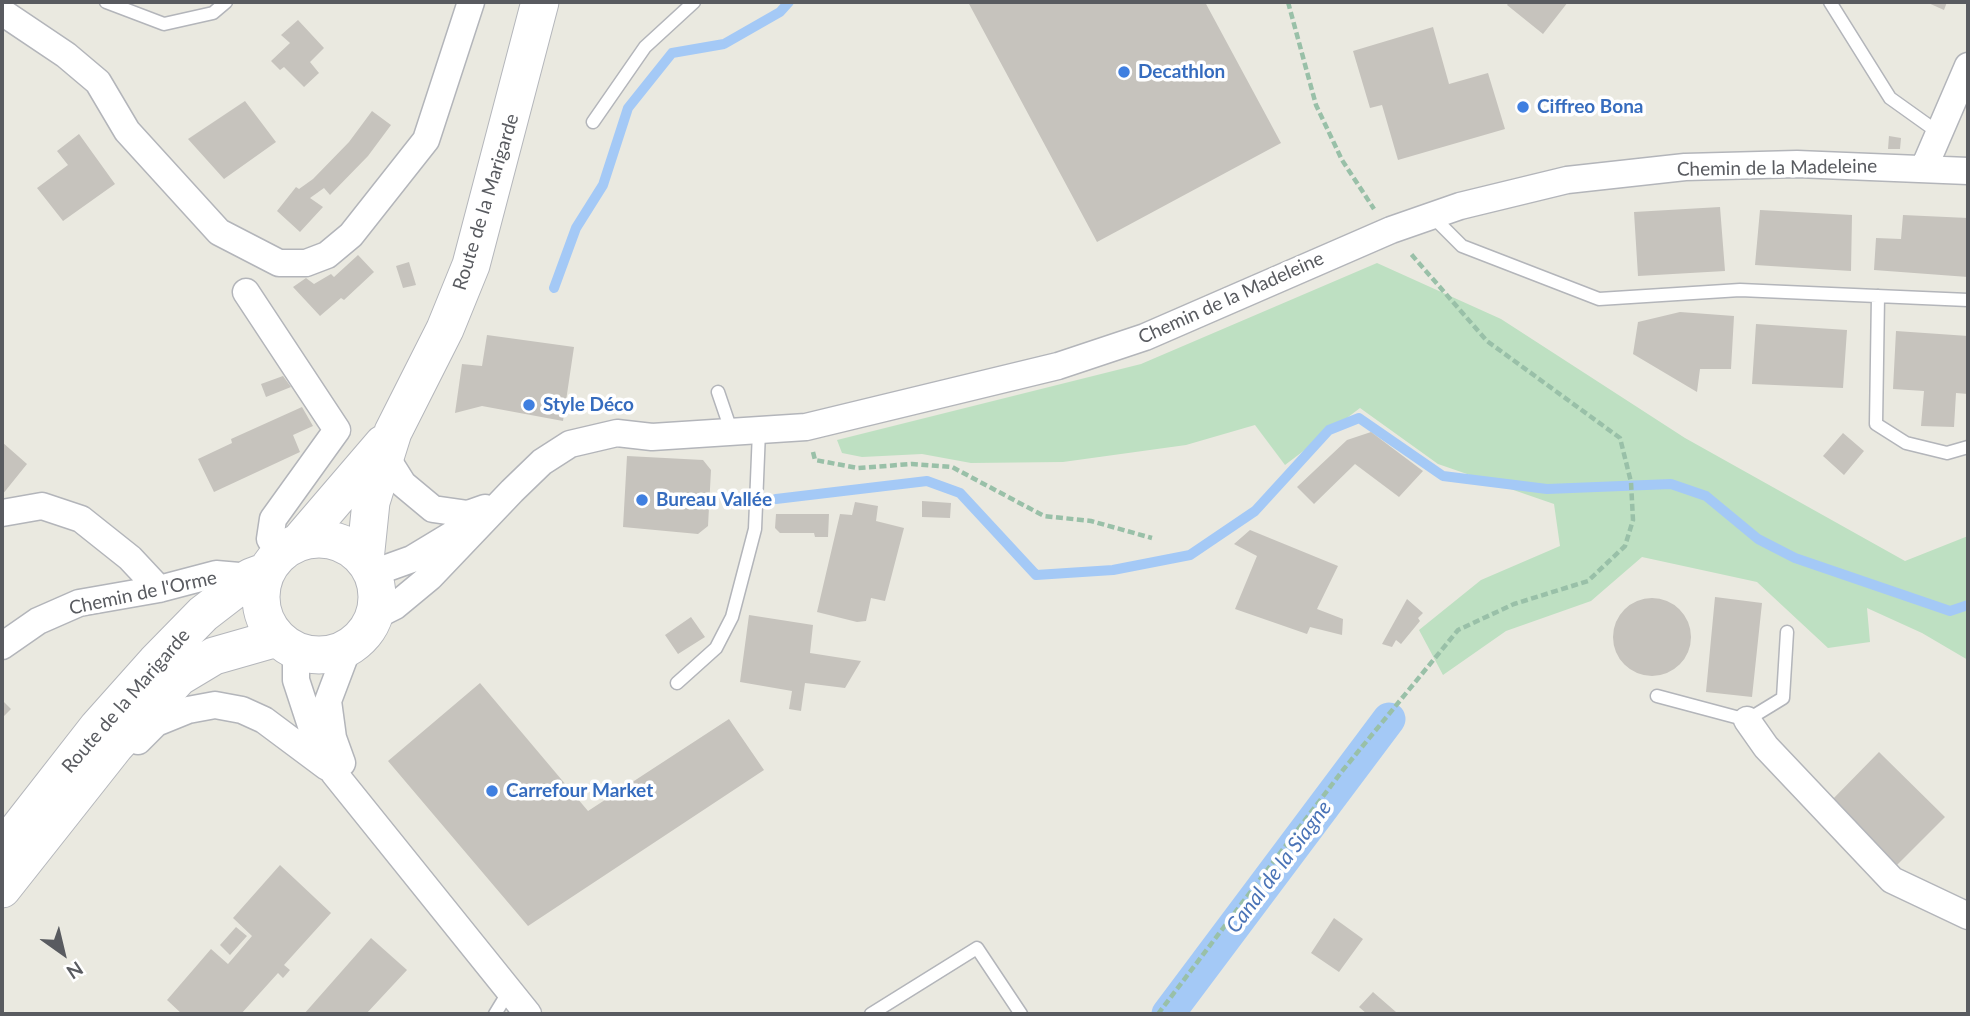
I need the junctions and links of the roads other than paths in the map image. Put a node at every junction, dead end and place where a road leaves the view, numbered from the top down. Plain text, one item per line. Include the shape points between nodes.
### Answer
1 (106, 2) edge
2 (226, 2) edge
3 (471, 2) edge
4 (540, 2) edge
5 (694, 2) edge
6 (1830, 2) edge
7 (2, 12) edge
8 (1968, 66) edge
9 (593, 122) dead end
10 (1939, 133) junction
11 (1924, 168) junction
12 (1968, 171) edge
13 (1432, 216) junction
14 (246, 292) dead end
15 (1878, 296) junction
16 (1968, 300) edge
17 (718, 392) dead end
18 (759, 431) junction
19 (732, 433) junction
20 (389, 445) junction
21 (1968, 447) edge
22 (512, 491) junction
23 (490, 507) junction
24 (2, 513) edge
25 (274, 561) junction
26 (369, 567) junction
27 (159, 589) junction
28 (375, 616) junction
29 (1787, 632) dead end
30 (287, 645) junction
31 (2, 646) edge
32 (348, 648) junction
33 (677, 683) dead end
34 (1657, 696) dead end
35 (1747, 720) junction
36 (334, 773) junction
37 (355, 798) junction
38 (51, 830) junction
39 (2, 850) edge
40 (2, 889) edge
41 (1968, 916) edge
42 (509, 991) junction
43 (495, 1014) edge
44 (528, 1014) edge
45 (871, 1014) edge
46 (1021, 1014) edge

1 - 2 lane via 164,24 213,13
3 - 7 street via 426,140 351,235 327,255 306,263 279,263 219,232 127,131 97,82
4 - 20 main road, Route de la Marigarde via 471,265
5 - 9 lane via 645,47
6 - 10 lane via 1890,98
8 - 10 street
10 - 11 street
11 - 12 street, Chemin de la Madeleine
11 - 13 street, Chemin de la Madeleine via 1685,167 1567,180
13 - 15 lane via 1462,246 1599,299 1740,290
13 - 18 street, Chemin de la Madeleine via 1133,342 1058,366 806,428
14 - 25 street via 337,430 273,519
15 - 16 lane
15 - 21 lane via 1876,424 1906,443 1947,453
17 - 19 lane
18 - 19 street, Chemin de la Madeleine
18 - 33 lane via 755,529 732,617 716,648
19 - 22 street, Chemin de la Madeleine via 652,437 617,433 570,444 542,462
20 - 23 street via 403,484 433,509 468,514
20 - 25 main road, Route de la Marigarde
20 - 26 main road, Route de la Marigarde via 371,502
22 - 23 street
22 - 28 street via 430,577
23 - 26 street via 412,559
24 - 27 street via 42,506 81,519 130,558
25 - 26 main road via 317,539 352,548
25 - 27 street, Chemin de l'Orme
25 - 30 main road via 261,599 268,626
25 - 39 main road, Route de la Marigarde via 203,614 156,662 98,727
26 - 28 main road via 377,587
27 - 31 street, Chemin de l'Orme via 79,603 38,621
28 - 32 main road via 365,635
29 - 35 lane via 1783,698
30 - 32 main road via 313,656
30 - 36 street via 316,741
30 - 38 main road, Route de la Marigarde via 214,656 179,677 115,746
32 - 37 street via 328,701 333,738
34 - 35 lane
35 - 41 street via 1766,747 1892,880
36 - 37 street
36 - 38 street via 264,720 242,710 215,705 188,710 156,723
37 - 42 street
38 - 40 main road, Route de la Marigarde
42 - 43 lane
42 - 44 street
45 - 46 lane via 977,948

